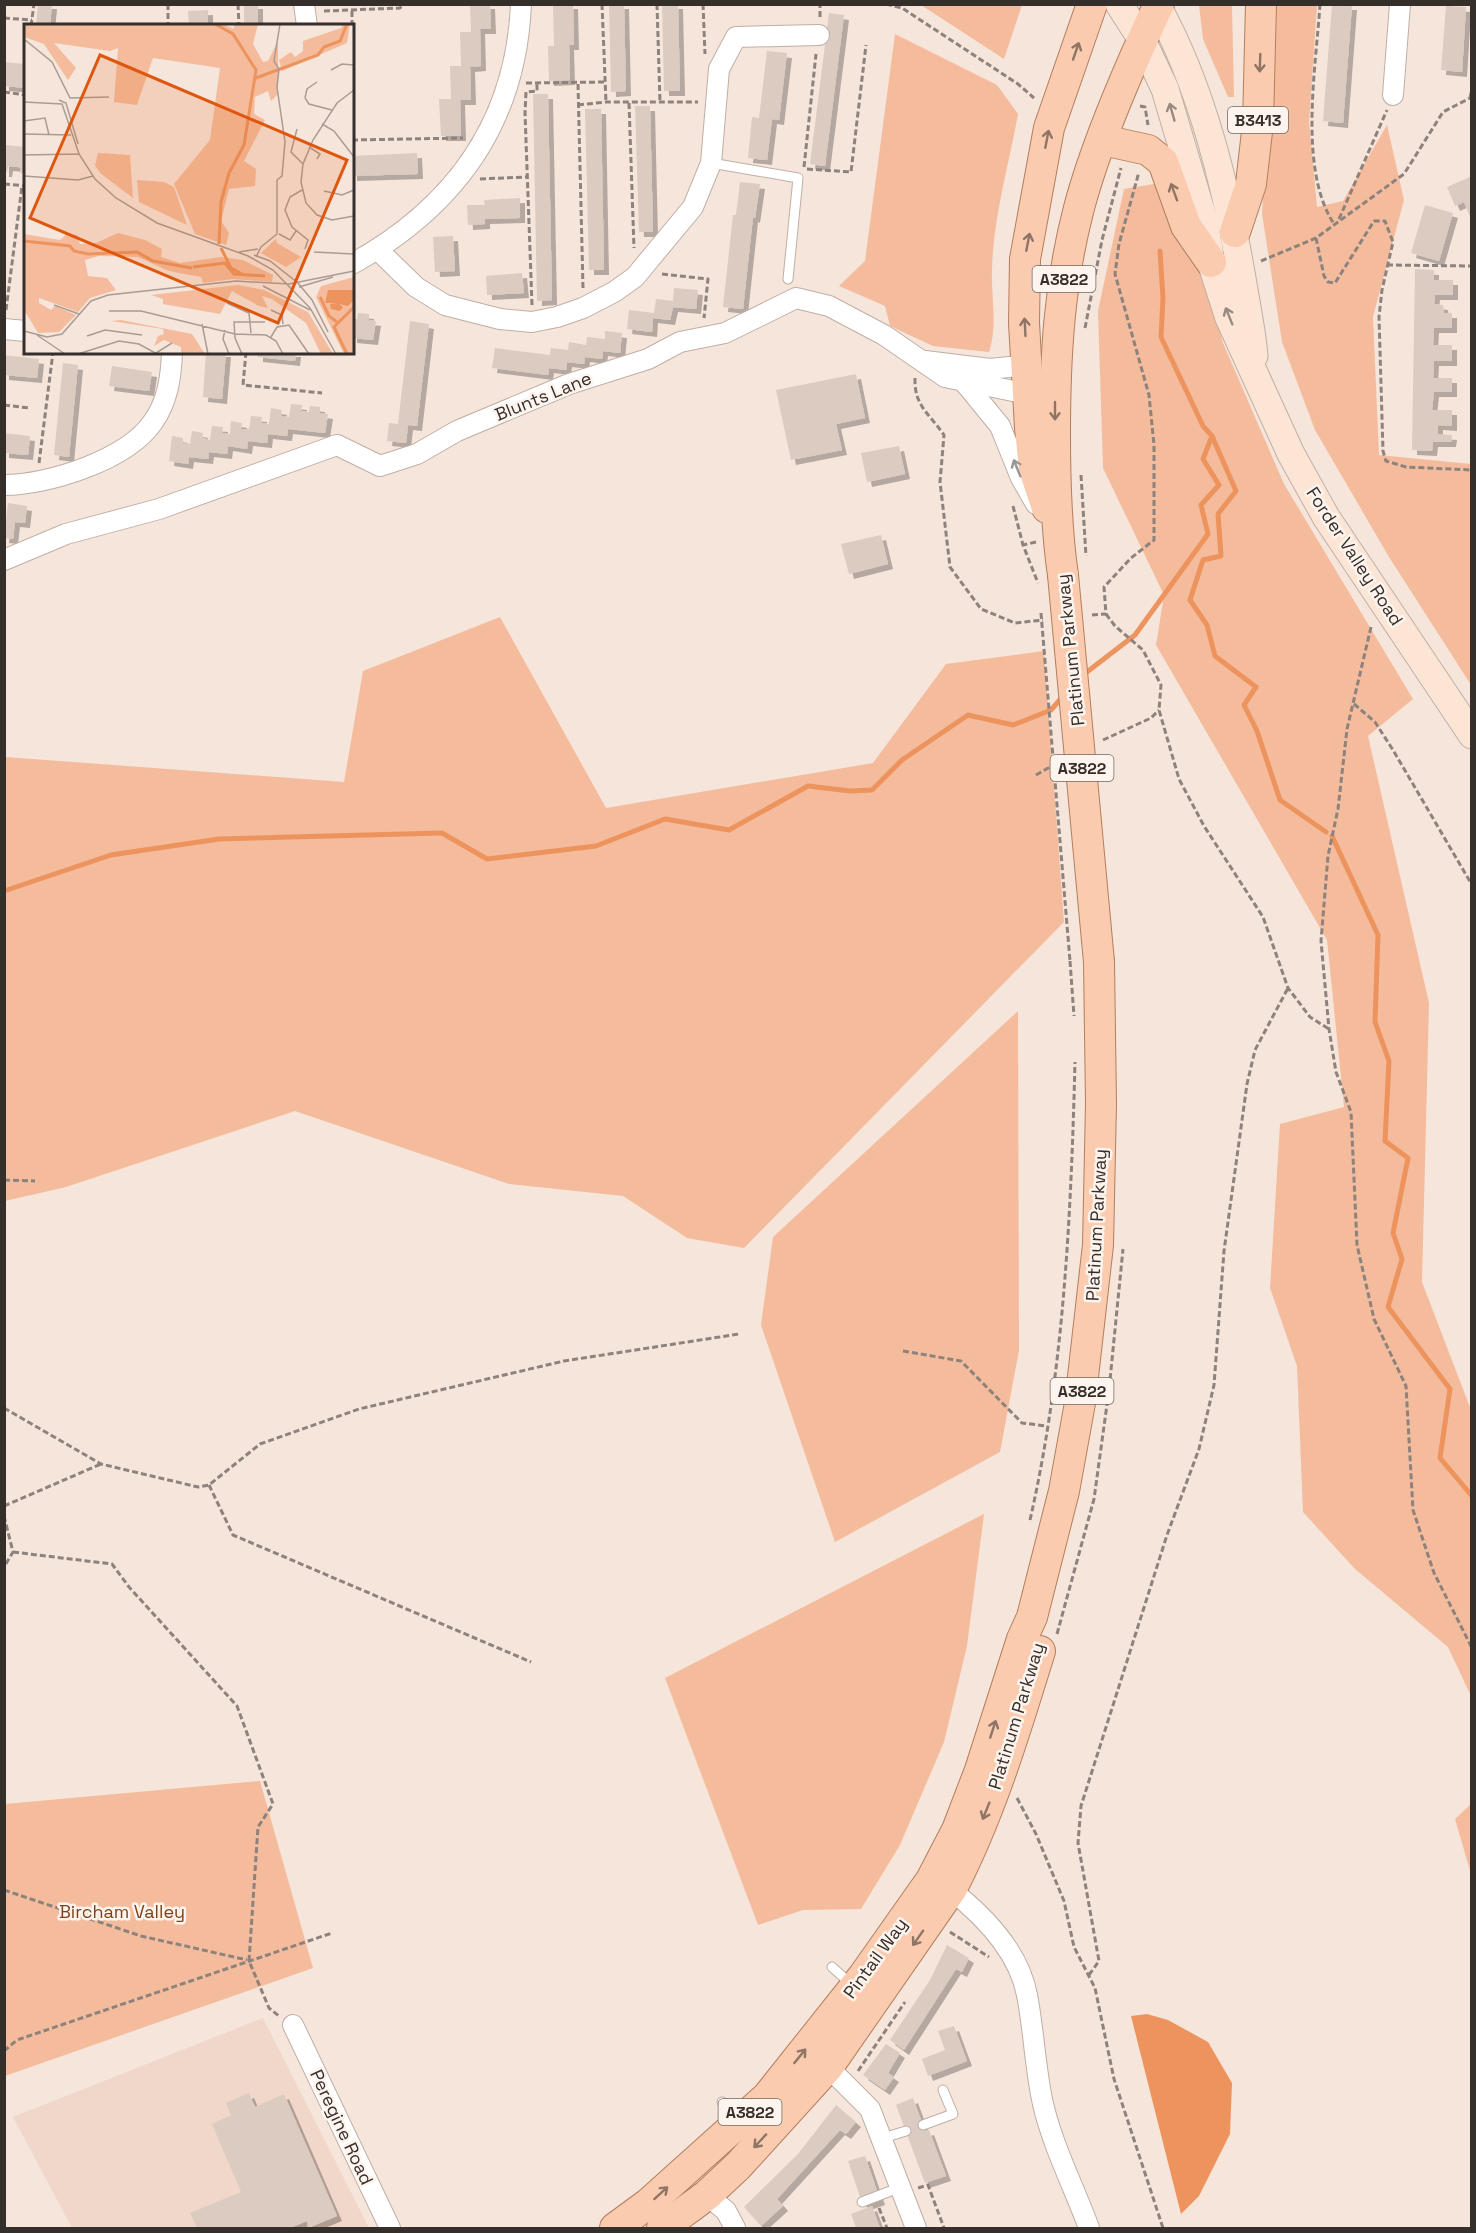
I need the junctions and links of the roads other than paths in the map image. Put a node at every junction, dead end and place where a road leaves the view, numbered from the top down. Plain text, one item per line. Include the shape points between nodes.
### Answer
1 (304, 4) edge
2 (521, 4) edge
3 (1092, 4) edge
4 (1119, 4) edge
5 (1261, 4) edge
6 (1400, 4) edge
7 (1158, 6) edge
8 (307, 24) edge
9 (819, 35) road end
10 (1142, 40) junction
11 (1393, 95) road end
12 (1115, 143) junction
13 (711, 163) junction
14 (1234, 232) junction
15 (378, 250) junction
16 (354, 261) edge
17 (1211, 262) junction
18 (788, 279) dead end
19 (4, 329) edge
20 (24, 330) edge
21 (1055, 352) junction
22 (172, 354) edge
23 (920, 361) junction
24 (1254, 369) junction
25 (1028, 379) junction
26 (964, 382) junction
27 (4, 485) edge
28 (1057, 537) junction
29 (4, 560) edge
30 (1472, 735) edge
31 (1032, 1617) junction
32 (951, 1890) junction
33 (832, 1967) dead end
34 (855, 1987) junction
35 (293, 2025) road end
36 (828, 2067) junction
37 (943, 2090) dead end
38 (923, 2125) dead end
39 (906, 2131) dead end
40 (883, 2138) junction
41 (902, 2190) junction
42 (707, 2195) junction
43 (862, 2202) dead end
44 (390, 2229) edge
45 (615, 2229) edge
46 (662, 2229) edge
47 (735, 2229) edge
48 (916, 2229) edge
49 (1089, 2229) edge

1 - 8 street
2 - 15 street via 517,48 506,97 486,138 465,172 416,220
25 -> 3 main road, Platinum Parkway / A3822 via 1025,259 1049,128
4 - 10 main road, Forder Valley Road
5 -> 14 main road, B3413 via 1258,123 1252,174
6 - 11 street
7 - 10 main road, A3822
7 - 14 main road, B3413 via 1210,133
9 - 13 street via 736,38 719,69
10 - 12 main road, Platinum Parkway / A3822 via 1118,101
17 -> 10 main road, Forder Valley Road via 1204,221 1167,94
17 -> 12 main road via 1186,226 1163,162 1148,150
12 - 21 main road, Platinum Parkway / A3822 via 1079,207
13 - 15 street via 693,207 635,277 583,308 532,322 481,316 445,305 416,287
13 - 18 lane via 798,178
14 - 24 main road, Forder Valley Road via 1252,325
15 - 16 street
24 -> 17 main road, Forder Valley Road via 1229,318
19 - 20 street
21 - 25 street via 1032,394
21 -> 28 main road, Platinum Parkway / A3822
22 - 27 street via 170,388 153,423 121,450 74,473
23 - 25 street via 990,369
23 - 26 street, Blunts Lane via 945,378
23 - 29 street, Blunts Lane via 884,335 828,306 796,298 725,333 680,342 648,359 569,384 457,431 417,454 380,466 337,445 159,509 66,534
24 - 30 main road, Forder Valley Road via 1318,504
25 - 26 street, Blunts Lane
25 - 28 main road, Platinum Parkway / A3822 via 1034,469
28 -> 26 street via 1021,478 1000,426
28 - 31 main road, Platinum Parkway / A3822, bridge via 1075,567 1099,962 1098,1245 1080,1403 1064,1491
31 -> 32 main road, Platinum Parkway via 1043,1640 997,1781
34 -> 31 main road, Pintail Way / A3822 via 931,1880 957,1830
32 -> 36 main road, Pintail Way
32 - 49 street via 992,1925 1027,1993 1043,2106
33 - 34 lane
45 -> 34 main road, Pintail Way / A3822 via 650,2203 730,2113 767,2097
35 - 44 street, Peregine Road
36 - 40 street via 870,2109
36 -> 42 main road, Pintail Way
37 - 38 lane via 953,2114
39 - 40 lane
40 - 41 street
41 - 43 lane
41 - 48 street
42 - 46 main road, Pintail Way
42 - 47 street via 726,2211

